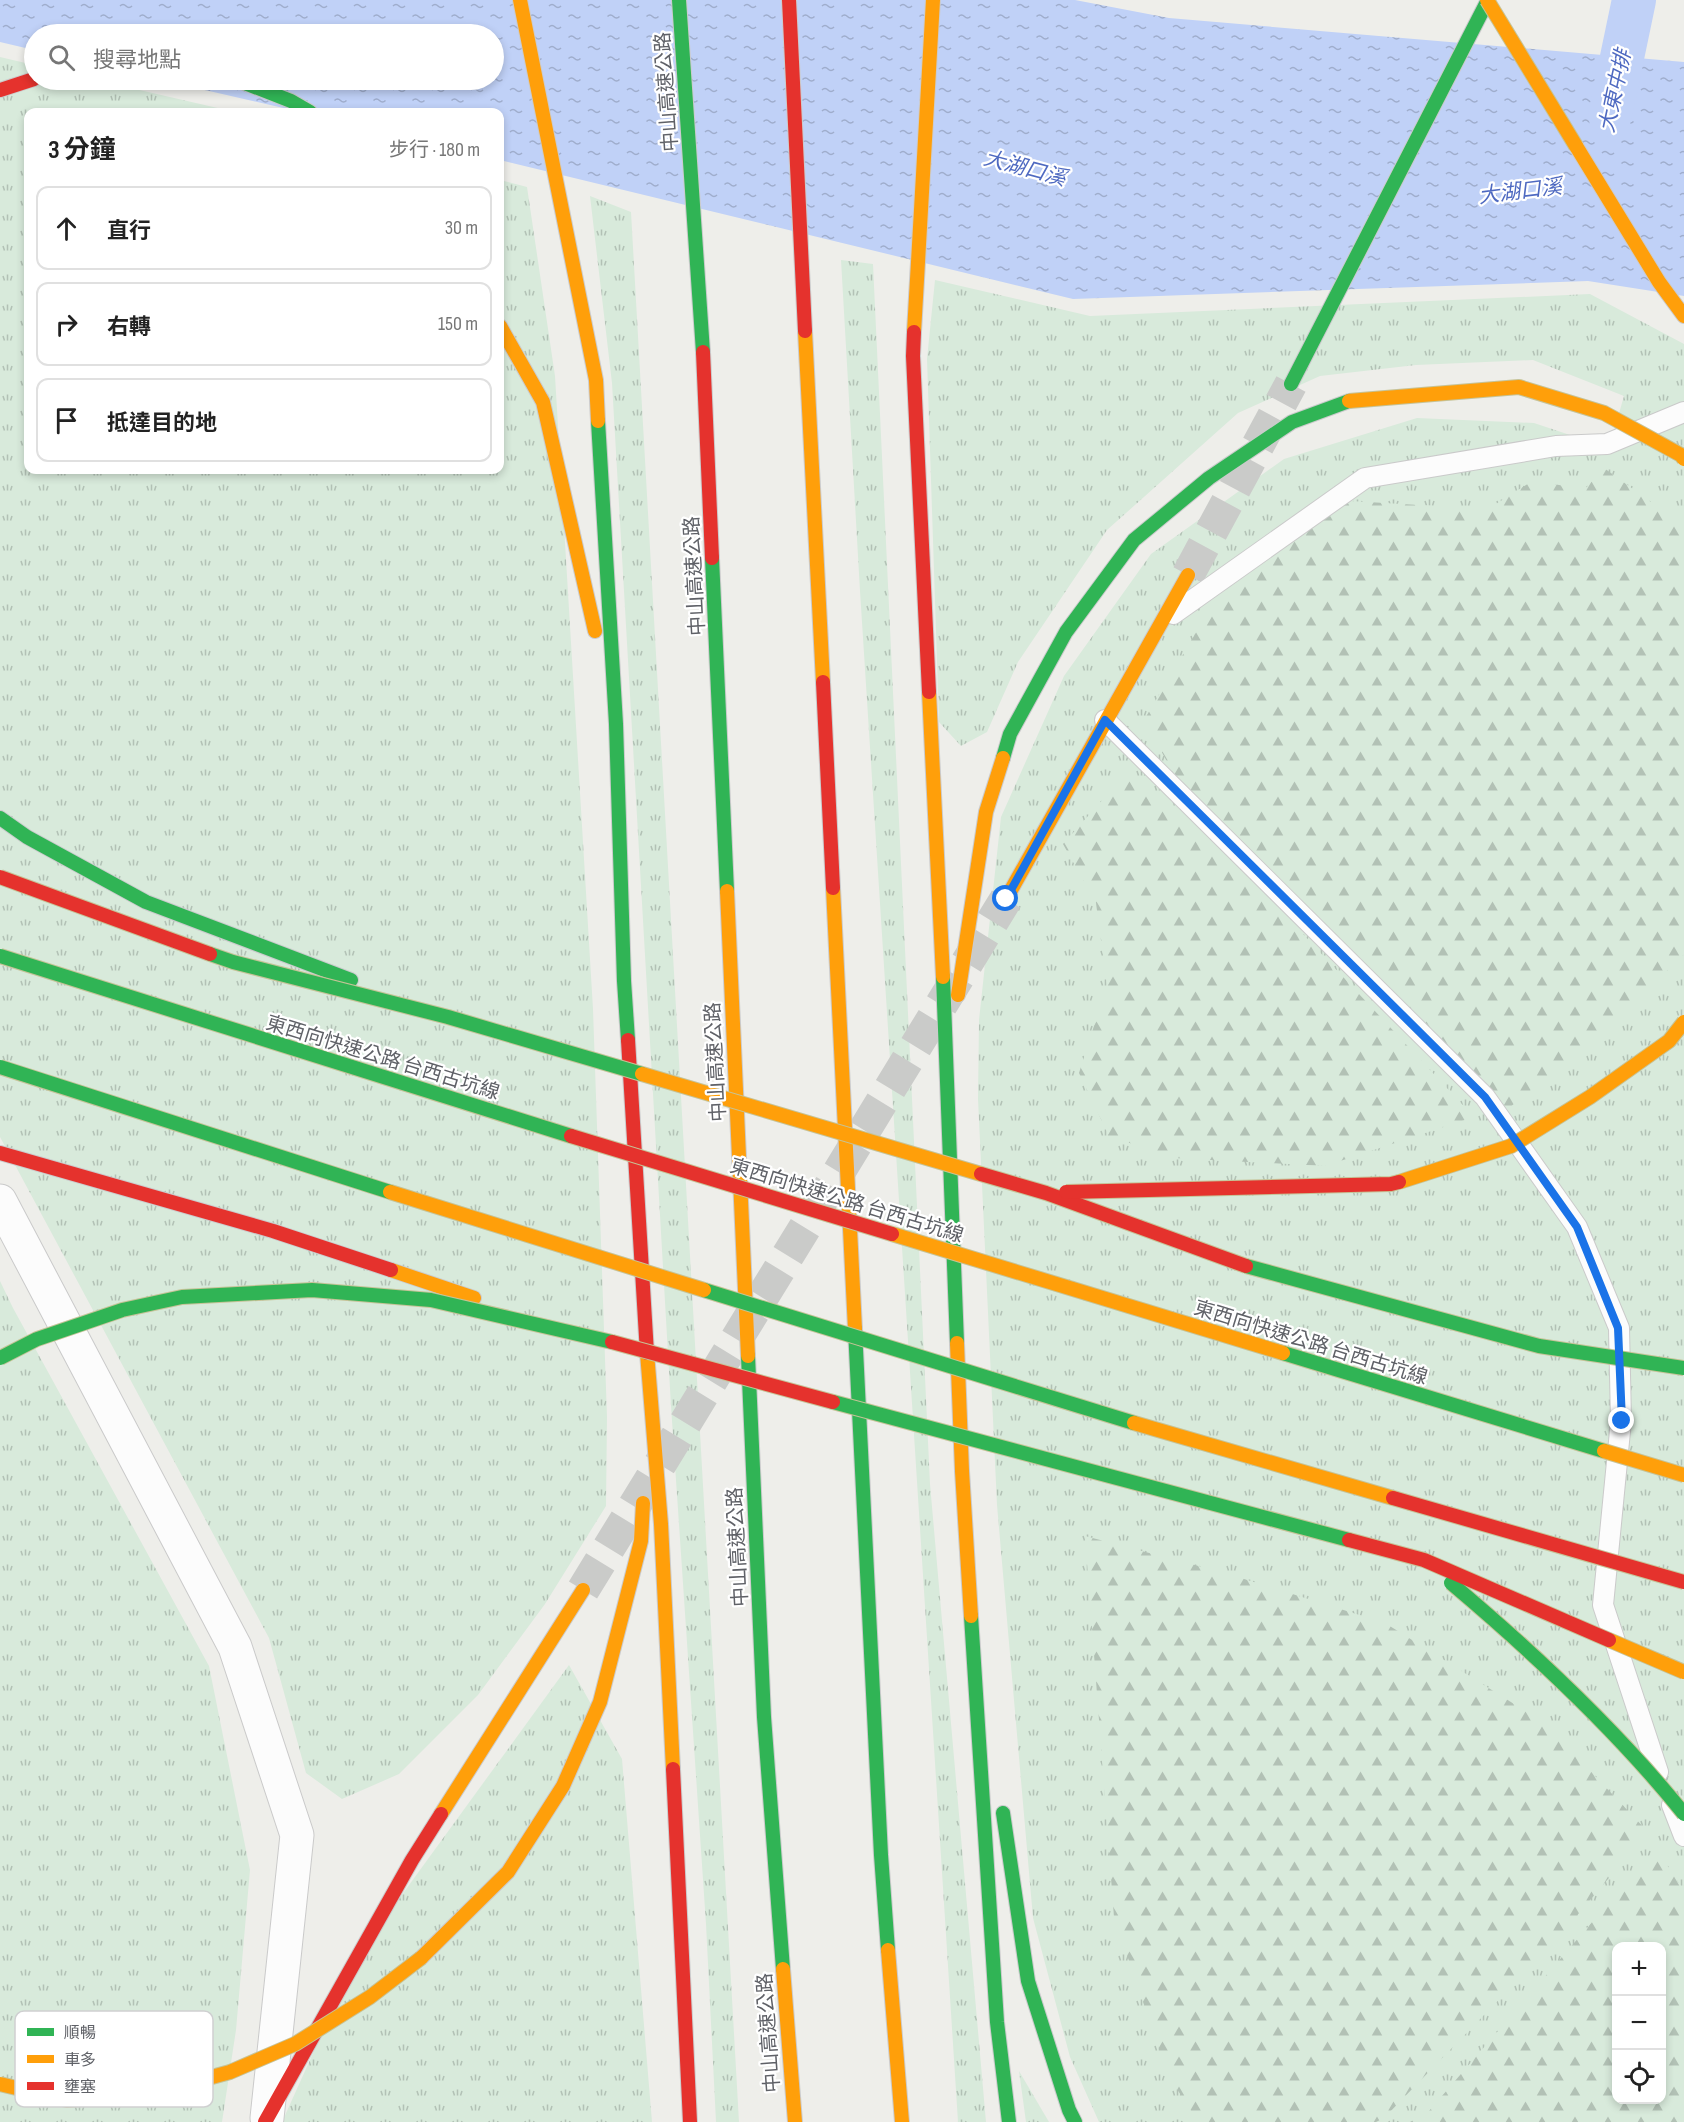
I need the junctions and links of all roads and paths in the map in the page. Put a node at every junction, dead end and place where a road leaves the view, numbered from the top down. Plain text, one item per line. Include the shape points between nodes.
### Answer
1 (520, 0) edge
2 (678, 0) edge
3 (789, 0) edge
4 (933, 0) edge
5 (1487, 0) edge
6 (24, 82) edge
7 (0, 90) edge
8 (263, 90) edge
9 (303, 108) edge
10 (1684, 316) edge
11 (504, 333) edge
12 (1291, 384) tunnel mouth
13 (1684, 412) edge
14 (1684, 459) edge
15 (1188, 575) tunnel mouth
16 (1161, 622) junction
17 (1105, 720) junction
18 (616, 724) junction
19 (0, 818) edge
20 (0, 877) edge
21 (1006, 899) tunnel mouth
22 (0, 956) edge
23 (448, 1017) junction
24 (1684, 1022) edge
25 (947, 1065) junction
26 (0, 1067) edge
27 (0, 1153) edge
28 (1046, 1193) junction
29 (0, 1201) edge
30 (588, 1336) junction
31 (0, 1358) edge
32 (1684, 1368) edge
33 (649, 1381) junction
34 (962, 1471) junction
35 (1684, 1475) edge
36 (981, 1545) dead end
37 (1424, 1560) junction
38 (1684, 1582) edge
39 (583, 1590) tunnel mouth
40 (1684, 1672) edge
41 (1002, 1803) dead end
42 (1684, 1814) edge
43 (1684, 1836) edge
44 (213, 2077) edge
45 (0, 2084) edge
46 (15, 2088) edge
47 (266, 2120) edge
48 (690, 2122) edge
49 (795, 2122) edge
50 (902, 2122) edge
51 (1009, 2122) edge
52 (1075, 2122) edge

1 - 18 main road via 596,380
2 - 49 main road, 中山高速公路 via 702,316 764,1717
3 - 50 main road via 881,1855
4 - 25 main road via 913,356
5 - 10 main road, bridge via 1659,282
5 - 12 main road
6 - 7 main road
8 - 9 main road
11 - 18 main road via 543,402
13 - 16 lane via 1607,444 1556,446 1365,478
14 - 25 main road, bridge via 1604,413 1519,387 1349,400 1292,422 1209,478 1134,540 1066,632 1010,734 986,812
15 - 16 main road
16 - 17 main road
17 - 21 main road
17 - 43 lane via 1485,1097 1577,1227 1618,1328 1622,1421 1603,1605 1653,1760
18 - 33 main road via 624,981
19 - 23 main road, bridge via 27,837 146,902
20 - 23 main road, bridge via 233,962
22 - 35 main road, 東西向快速公路 台西古坑線, bridge via 424,1091
23 - 28 main road, bridge
24 - 28 main road, bridge via 1669,1041 1651,1054 1510,1146 1391,1184
25 - 34 main road
26 - 38 main road, bridge via 456,1214 1096,1412
27 - 30 main road, bridge via 273,1231
28 - 32 main road, bridge via 1258,1270 1539,1346
29 - 47 street via 235,1647 297,1835
30 - 31 main road, bridge via 431,1300 312,1290 226,1293 182,1297 122,1310 47,1335
30 - 37 main road, bridge
33 - 44 main road, bridge via 641,1541 600,1702 563,1786 508,1872 421,1958 370,1997 295,2044
33 - 48 main road via 661,1524
34 - 36 main road
34 - 51 main road via 997,2022
37 - 40 main road, bridge
37 - 42 main road, bridge via 1522,1643 1653,1775
39 - 47 main road via 412,1860
41 - 52 main road via 1028,1981
45 - 46 main road, bridge

